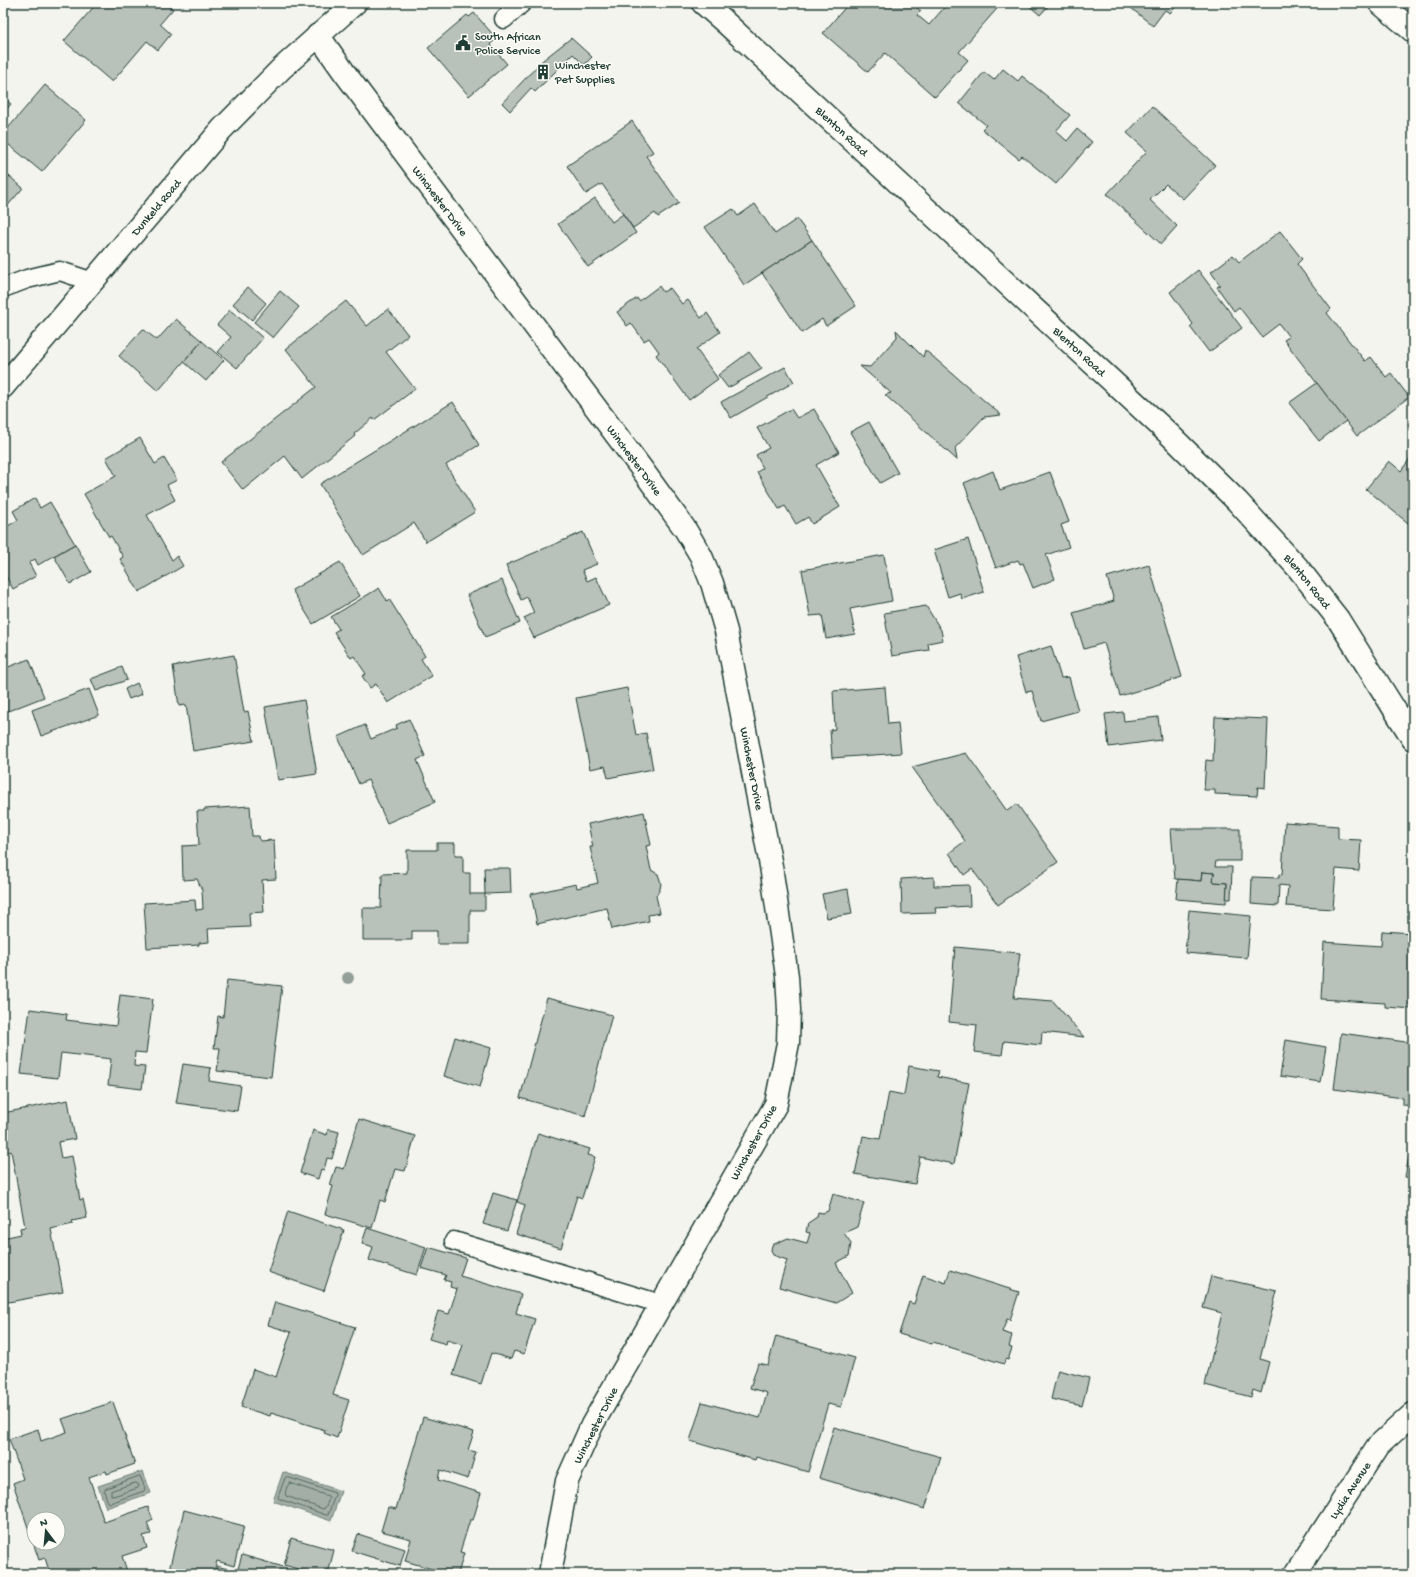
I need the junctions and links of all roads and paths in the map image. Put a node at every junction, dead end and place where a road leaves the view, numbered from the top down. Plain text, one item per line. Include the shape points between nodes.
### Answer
1 (355, 3) edge
2 (522, 3) edge
3 (703, 3) edge
4 (1380, 3) edge
5 (504, 19) dead end
6 (1413, 31) edge
7 (318, 35) junction
8 (93, 282) junction
9 (3, 288) edge
10 (3, 387) edge
11 (1413, 739) edge
12 (454, 1241) dead end
13 (661, 1304) junction
14 (1413, 1414) edge
15 (550, 1574) edge
16 (1295, 1574) edge

1 - 7 street, Dunkeld Road
2 - 5 lane
3 - 11 street, Blenton Road via 1168,433 1237,501 1298,568 1338,619
4 - 6 street
7 - 8 street, Dunkeld Road via 222,129
7 - 13 street, Winchester Drive via 685,529 701,556 712,583 726,631 788,976 788,1044 776,1104
8 - 9 lane via 60,271
8 - 10 street, Dunkeld Road
12 - 13 lane
13 - 15 street, Winchester Drive via 592,1425 567,1481
14 - 16 street, Lydia Avenue via 1379,1445

